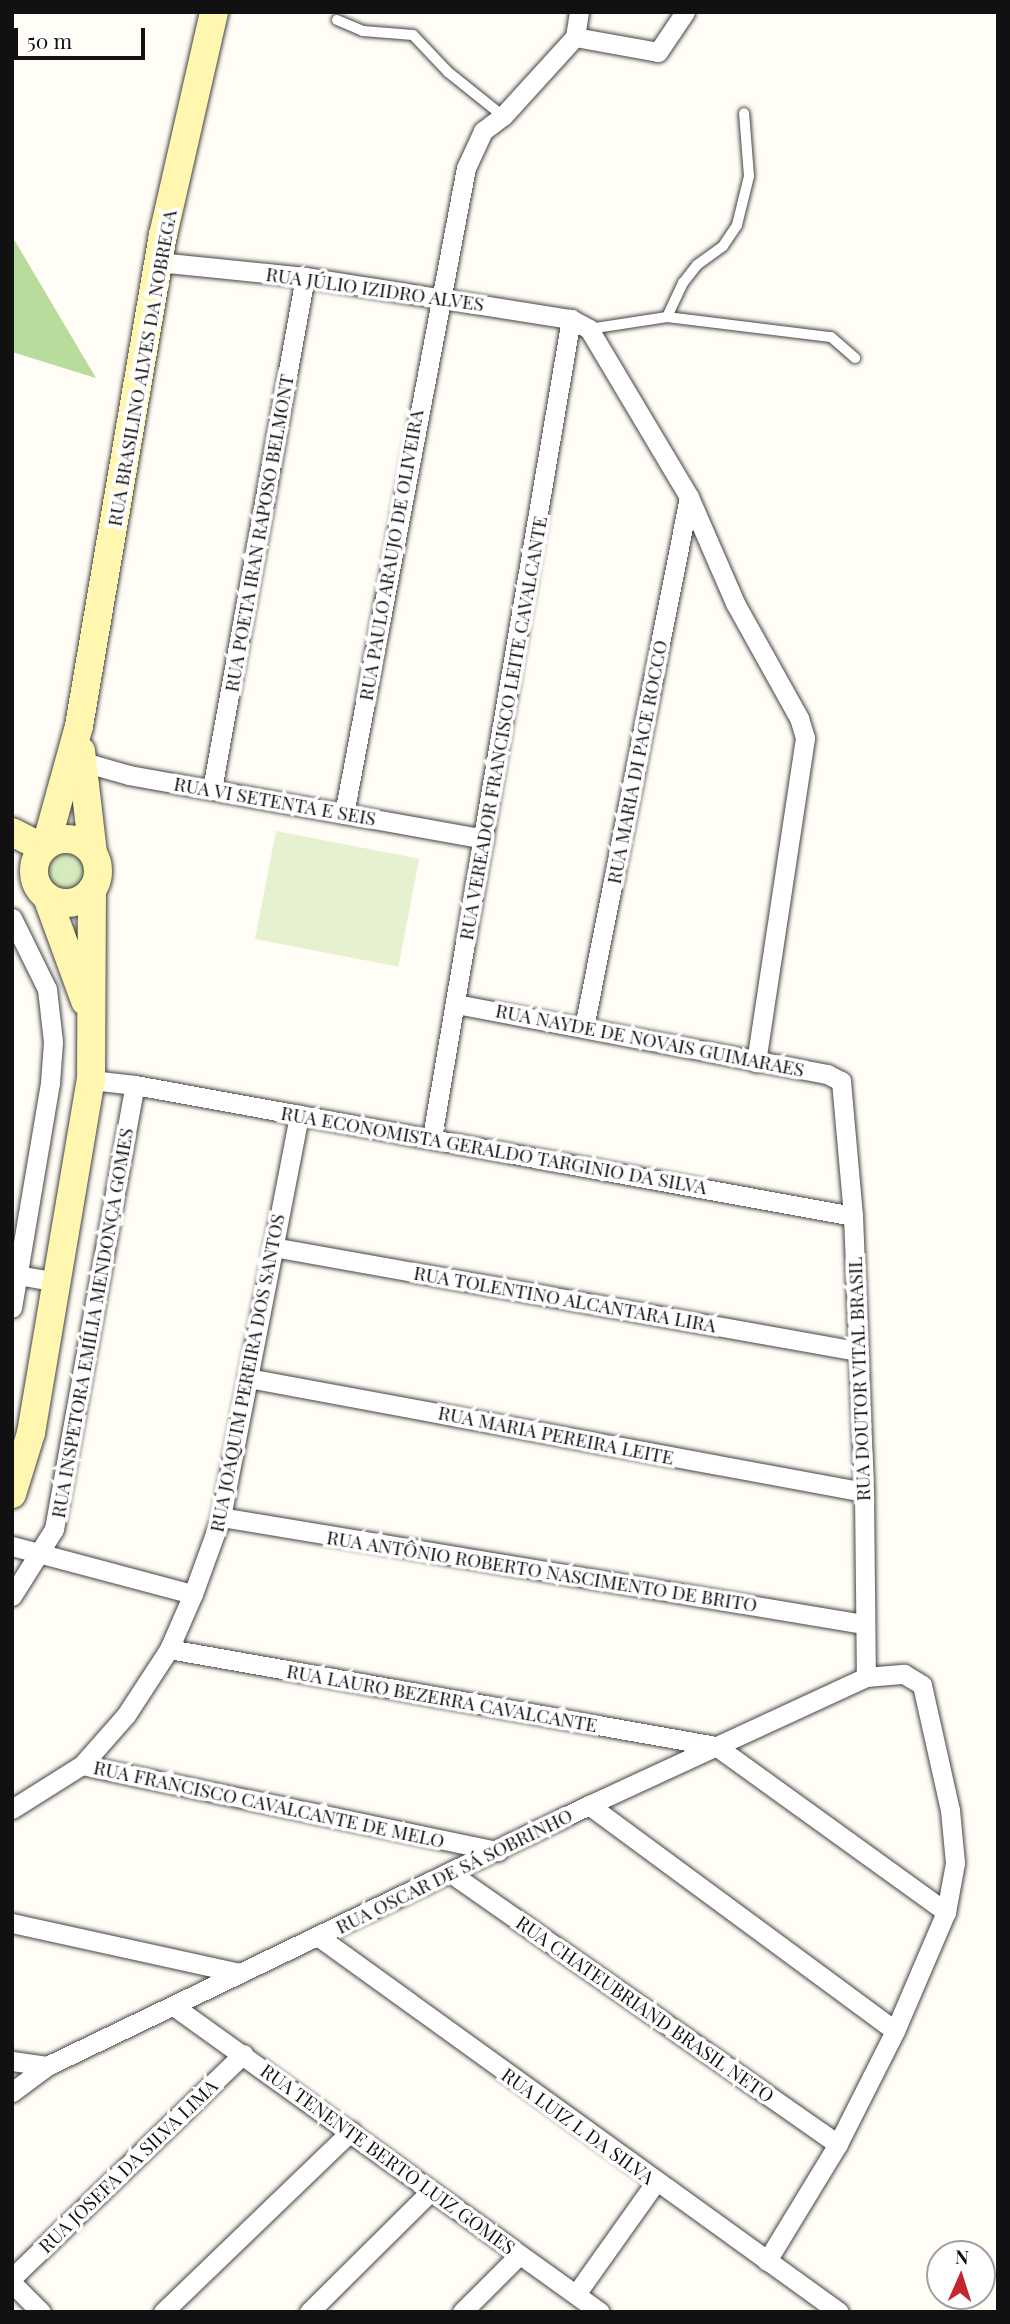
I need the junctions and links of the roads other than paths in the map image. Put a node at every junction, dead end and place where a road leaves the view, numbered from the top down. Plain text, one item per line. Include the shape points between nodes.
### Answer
1 (214, 12) edge
2 (579, 12) edge
3 (685, 12) edge
4 (337, 20) dead end
5 (575, 37) junction
6 (744, 113) dead end
7 (503, 116) junction
8 (158, 262) junction
9 (305, 277) junction
10 (438, 298) junction
11 (667, 317) junction
12 (571, 319) junction
13 (589, 328) junction
14 (855, 358) dead end
15 (689, 497) junction
16 (78, 745) junction
17 (212, 789) junction
18 (344, 814) junction
19 (12, 832) edge
20 (483, 839) junction
21 (45, 846) junction
22 (93, 853) junction
23 (12, 865) edge
24 (92, 890) junction
25 (43, 894) junction
26 (12, 918) edge
27 (456, 1004) junction
28 (90, 1013) junction
29 (584, 1027) junction
30 (756, 1062) junction
31 (91, 1080) junction
32 (841, 1081) joint
33 (135, 1085) junction
34 (299, 1114) junction
35 (432, 1137) junction
36 (853, 1216) junction
37 (273, 1247) junction
38 (15, 1274) edge
39 (58, 1282) junction
40 (12, 1308) edge
41 (857, 1351) junction
42 (248, 1378) junction
43 (864, 1492) junction
44 (12, 1494) edge
45 (221, 1517) junction
46 (12, 1546) edge
47 (40, 1556) junction
48 (193, 1594) junction
49 (12, 1596) edge
50 (864, 1624) junction
51 (169, 1649) junction
52 (866, 1677) junction
53 (716, 1746) junction
54 (82, 1765) junction
55 (589, 1805) junction
56 (12, 1809) edge
57 (498, 1851) junction
58 (452, 1874) junction
59 (946, 1912) junction
60 (12, 1923) edge
61 (319, 1937) junction
62 (240, 1973) junction
63 (175, 2007) junction
64 (895, 2031) junction
65 (243, 2054) junction
66 (12, 2061) edge
67 (47, 2066) junction
68 (12, 2092) edge
69 (351, 2131) junction
70 (838, 2144) junction
71 (655, 2183) junction
72 (430, 2193) junction
73 (519, 2255) junction
74 (767, 2262) junction
75 (12, 2278) edge
76 (12, 2283) edge
77 (576, 2294) junction
78 (41, 2312) edge
79 (163, 2312) edge
80 (309, 2312) edge
81 (462, 2312) edge
82 (600, 2312) edge
83 (839, 2312) edge

1 - 8 main road, RUA BRASILINO ALVES DA NOBREGA
2 - 5 street
3 - 5 street via 658,52
4 - 7 lane via 363,31 413,36 448,72
5 - 7 street, RUA PAULO ARAUJO DE OLIVEIRA
6 - 11 lane via 749,176 737,225 723,246 697,265 683,283
7 - 10 street, RUA PAULO ARAUJO DE OLIVEIRA via 483,131 473,147 457,199
8 - 9 street, RUA JÚLIO IZIDRO ALVES
8 - 16 main road, RUA BRASILINO ALVES DA NOBREGA
9 - 10 street, RUA JÚLIO IZIDRO ALVES
9 - 17 street, RUA POETA IRAN RAPOSO BELMONT
10 - 12 street, RUA JÚLIO IZIDRO ALVES
10 - 18 street, RUA PAULO ARAUJO DE OLIVEIRA
11 - 13 lane
11 - 14 lane via 831,337
12 - 13 street, RUA JÚLIO IZIDRO ALVES
12 - 20 street, RUA VEREADOR FRANCISCO LEITE CAVALCANTE
13 - 15 street
15 - 29 street, RUA MARIA DI PACE ROCCO
15 - 30 street via 736,603 799,718 805,738
16 - 17 street, RUA VI SETENTA E SEIS via 130,775
16 - 21 main road, RUA BRASILINO ALVES DA NOBREGA
16 - 22 main road, RUA BRASILINO ALVES DA NOBREGA
17 - 18 street, RUA VI SETENTA E SEIS
18 - 20 street, RUA VI SETENTA E SEIS
19 - 21 main road
20 - 27 street, RUA VEREADOR FRANCISCO LEITE CAVALCANTE
21 - 22 main road via 71,839
21 - 25 main road via 34,865
22 - 24 main road via 99,871
23 - 25 main road
24 - 25 main road via 71,903
24 - 28 main road
25 - 28 main road
26 - 38 street via 47,989 53,1042 51,1083
27 - 29 street, RUA NAYDE DE NOVAIS GUIMARAES
27 - 35 street, RUA VEREADOR FRANCISCO LEITE CAVALCANTE
28 - 31 main road
29 - 30 street, RUA NAYDE DE NOVAIS GUIMARAES
30 - 32 street, RUA NAYDE DE NOVAIS GUIMARAES via 828,1074
31 - 33 street
31 - 39 main road
32 - 36 street, RUA DOUTOR VITAL BRASIL
33 - 34 street, RUA ECONOMISTA GERALDO TARGINIO DA SILVA
33 - 47 street, RUA INSPETORA EMÍLIA MENDONÇA GOMES via 54,1530
34 - 35 street, RUA ECONOMISTA GERALDO TARGINIO DA SILVA
34 - 37 street, RUA JOAQUIM PEREIRA DOS SANTOS
35 - 36 street, RUA ECONOMISTA GERALDO TARGINIO DA SILVA
36 - 41 street, RUA DOUTOR VITAL BRASIL
37 - 41 street, RUA TOLENTINO ALCANTARA LIRA
37 - 42 street, RUA JOAQUIM PEREIRA DOS SANTOS
38 - 39 street
38 - 40 street
39 - 44 main road via 31,1433
41 - 43 street, RUA DOUTOR VITAL BRASIL
42 - 43 street, RUA MARIA PEREIRA LEITE
42 - 45 street, RUA JOAQUIM PEREIRA DOS SANTOS
43 - 50 street, RUA DOUTOR VITAL BRASIL
45 - 48 street, RUA JOAQUIM PEREIRA DOS SANTOS
45 - 50 street, RUA ANTÔNIO ROBERTO NASCIMENTO DE BRITO
46 - 47 street
47 - 48 street
47 - 49 street, RUA INSPETORA EMÍLIA MENDONÇA GOMES
48 - 51 street, RUA JOAQUIM PEREIRA DOS SANTOS
50 - 52 street, RUA DOUTOR VITAL BRASIL
51 - 53 street, RUA LAURO BEZERRA CAVALCANTE
51 - 54 street, RUA JOAQUIM PEREIRA DOS SANTOS via 126,1715
52 - 53 street, RUA OSCAR DE SÁ SOBRINHO
52 - 59 street, RUA OSCAR DE SÁ SOBRINHO via 904,1674 922,1685 950,1810 955,1863
53 - 55 street, RUA OSCAR DE SÁ SOBRINHO
53 - 59 street
54 - 56 street, RUA JOAQUIM PEREIRA DOS SANTOS
54 - 57 street, RUA FRANCISCO CAVALCANTE DE MELO
55 - 57 street, RUA OSCAR DE SÁ SOBRINHO
55 - 64 street
57 - 58 street, RUA OSCAR DE SÁ SOBRINHO
58 - 61 street, RUA OSCAR DE SÁ SOBRINHO
58 - 70 street, RUA CHATEUBRIAND BRASIL NETO
59 - 64 street
60 - 62 street
61 - 62 street, RUA OSCAR DE SÁ SOBRINHO
61 - 71 street, RUA LUIZ L DA SILVA
62 - 63 street, RUA OSCAR DE SÁ SOBRINHO
63 - 65 street, RUA TENENTE BERTO LUIZ GOMES
63 - 67 street, RUA OSCAR DE SÁ SOBRINHO
64 - 70 street
65 - 69 street, RUA TENENTE BERTO LUIZ GOMES
65 - 75 street, RUA JOSEFA DA SILVA LIMA
66 - 67 street
67 - 68 street, RUA OSCAR DE SÁ SOBRINHO
69 - 72 street, RUA TENENTE BERTO LUIZ GOMES
69 - 79 street
70 - 74 street
71 - 74 street, RUA LUIZ L DA SILVA
71 - 77 street
72 - 73 street, RUA TENENTE BERTO LUIZ GOMES
72 - 80 street
73 - 77 street, RUA TENENTE BERTO LUIZ GOMES
73 - 81 street
74 - 83 street, RUA LUIZ L DA SILVA
76 - 78 street
77 - 82 street, RUA TENENTE BERTO LUIZ GOMES

